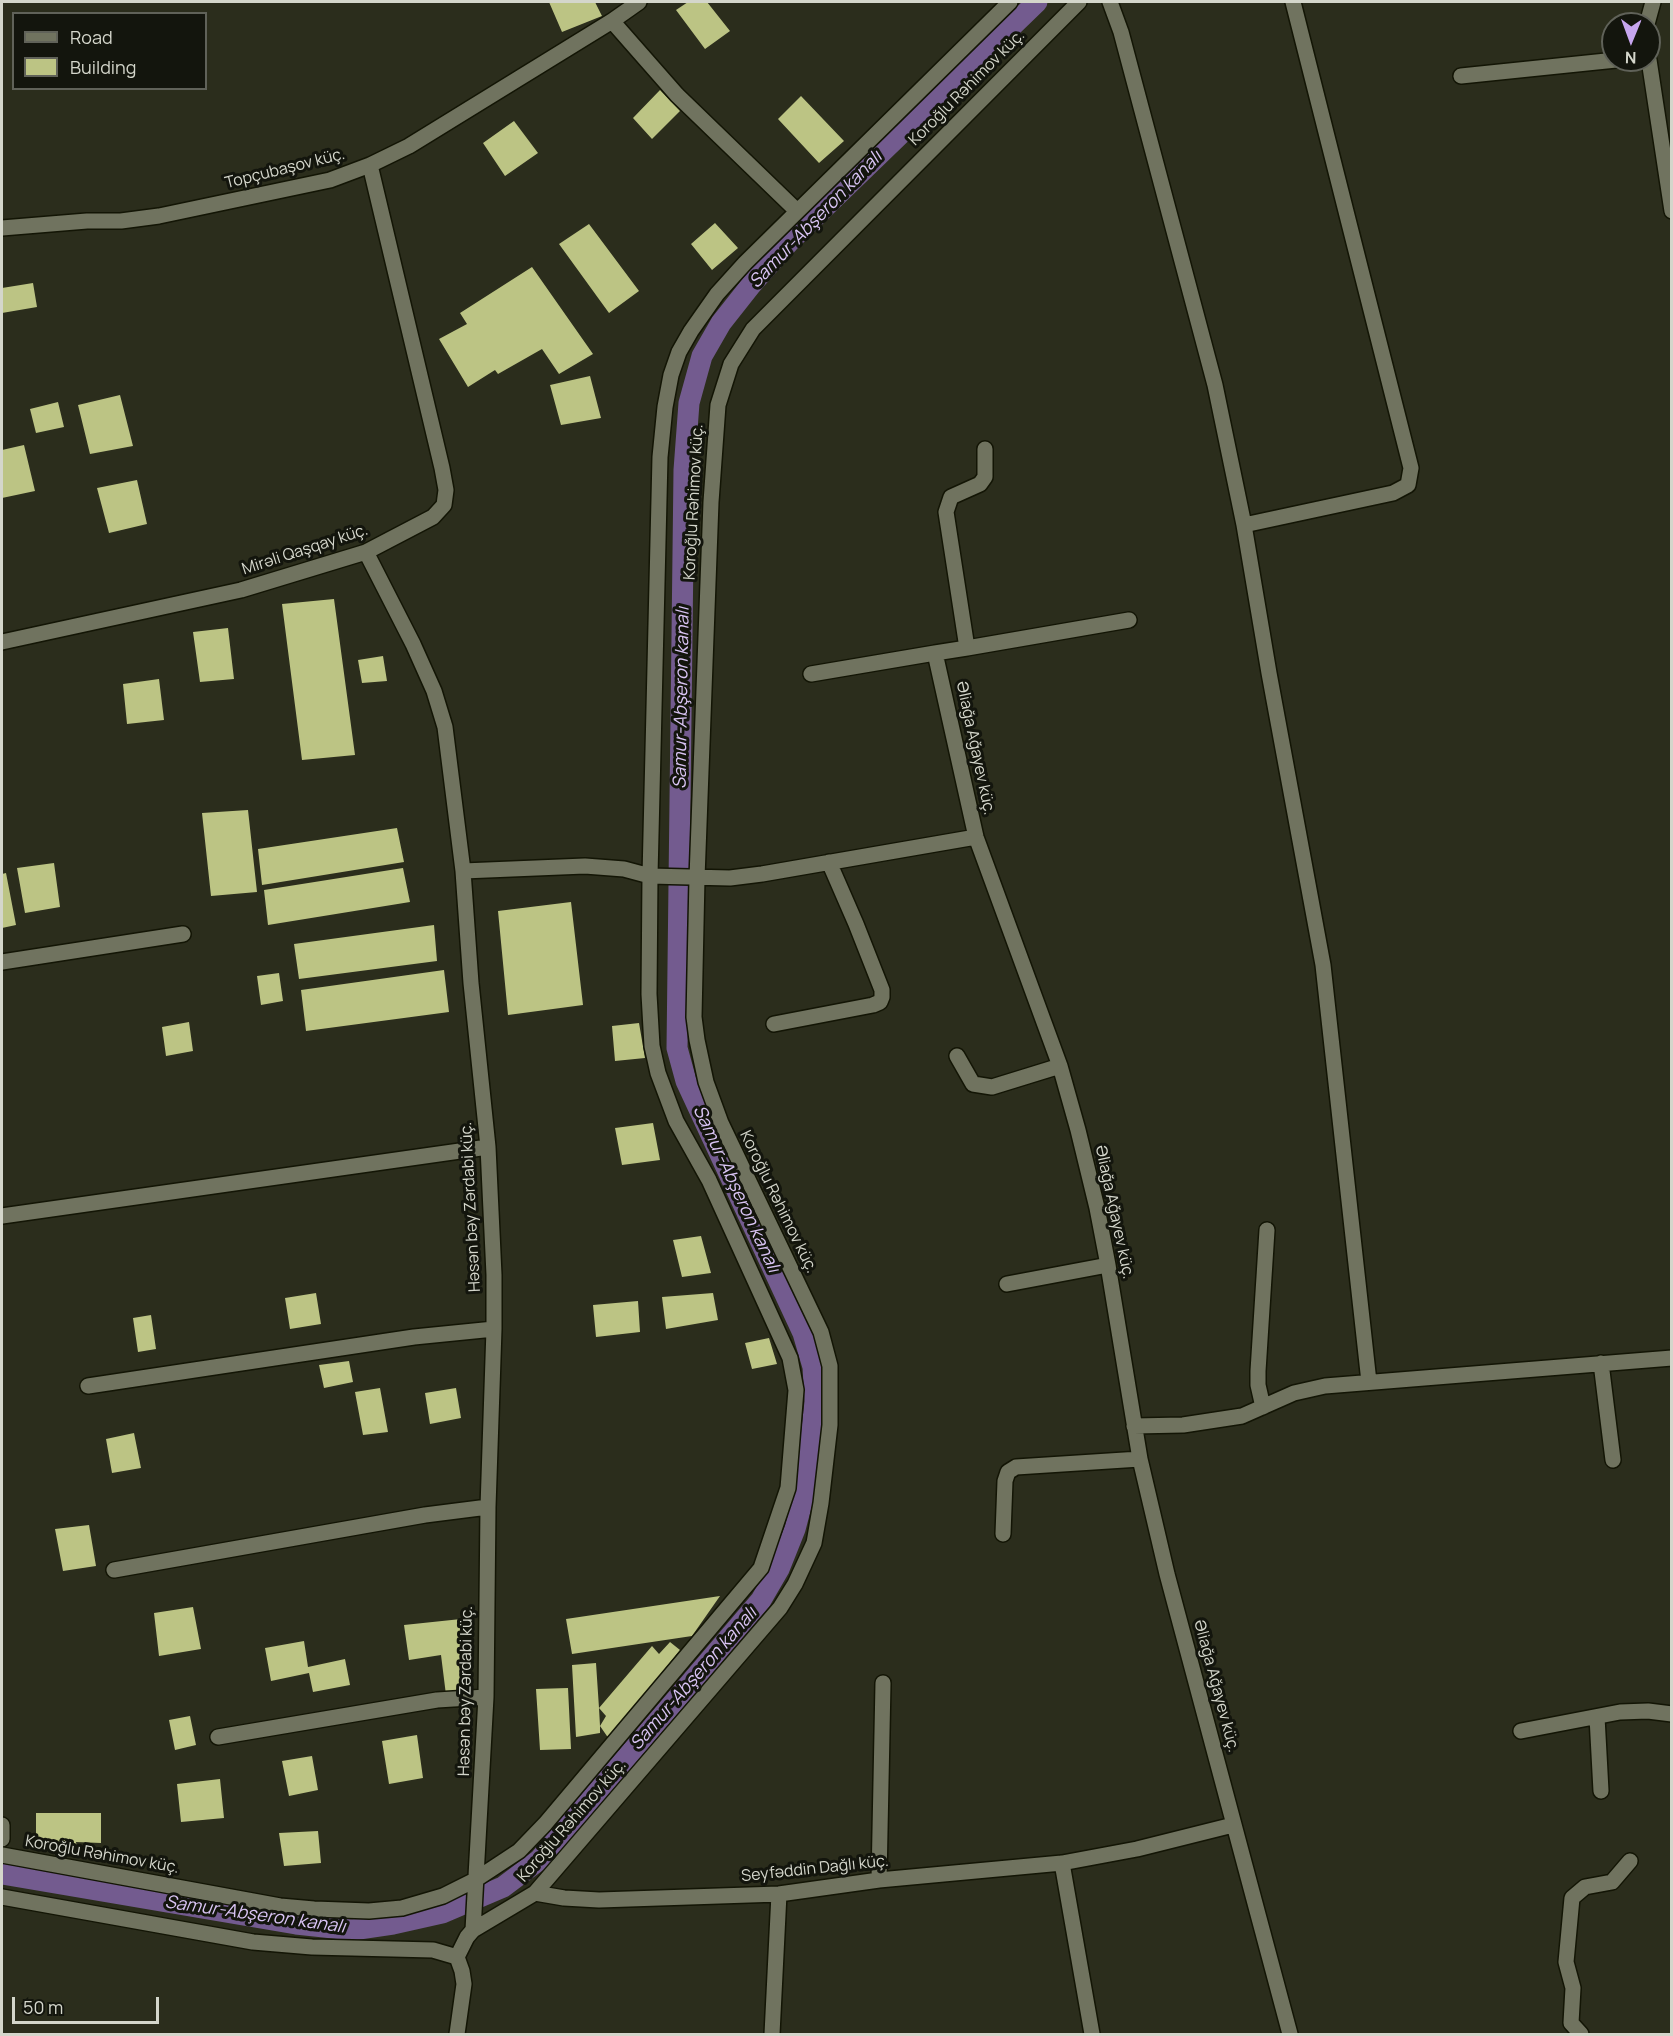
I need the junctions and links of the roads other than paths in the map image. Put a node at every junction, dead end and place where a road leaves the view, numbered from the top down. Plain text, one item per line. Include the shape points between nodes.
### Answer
1 (639, 2) edge
2 (1010, 2) edge
3 (1079, 2) edge
4 (1110, 2) edge
5 (1293, 2) edge
6 (612, 21) junction
7 (1601, 62) edge
8 (1651, 72) edge
9 (1461, 76) dead end
10 (370, 165) junction
11 (797, 211) junction
12 (1671, 211) edge
13 (2, 228) edge
14 (985, 449) dead end
15 (1244, 525) junction
16 (366, 552) junction
17 (1129, 620) dead end
18 (2, 642) edge
19 (967, 648) junction
20 (935, 653) junction
21 (811, 674) dead end
22 (976, 837) junction
23 (829, 862) junction
24 (463, 871) junction
25 (650, 876) junction
26 (697, 878) junction
27 (183, 934) dead end
28 (2, 962) edge
29 (774, 1024) dead end
30 (957, 1056) dead end
31 (1060, 1066) junction
32 (488, 1147) junction
33 (2, 1216) edge
34 (1267, 1230) dead end
35 (1108, 1264) junction
36 (1007, 1284) dead end
37 (494, 1329) junction
38 (1671, 1358) edge
39 (1601, 1363) junction
40 (1369, 1382) junction
41 (88, 1386) dead end
42 (1263, 1407) junction
43 (1134, 1426) junction
44 (1140, 1459) junction
45 (1613, 1460) dead end
46 (488, 1508) junction
47 (1003, 1534) dead end
48 (114, 1570) dead end
49 (883, 1683) dead end
50 (486, 1697) junction
51 (1671, 1714) edge
52 (1598, 1716) junction
53 (1521, 1731) dead end
54 (218, 1737) dead end
55 (1601, 1791) dead end
56 (2, 1825) edge
57 (1233, 1825) junction
58 (2, 1839) edge
59 (2, 1855) edge
60 (1630, 1861) dead end
61 (1062, 1863) junction
62 (475, 1880) junction
63 (879, 1880) junction
64 (535, 1893) junction
65 (779, 1894) junction
66 (2, 1896) edge
67 (473, 1930) junction
68 (457, 1958) junction
69 (457, 2034) edge
70 (772, 2034) edge
71 (1092, 2034) edge
72 (1290, 2034) edge
73 (1581, 2034) edge

1 - 6 street, Topçubaşov küç.
2 - 11 street, Koroğlu Rəhimov küç.
3 - 26 street, Koroğlu Rəhimov küç. via 753,329 731,364 718,405 715,436
4 - 15 street via 1215,385
5 - 15 street via 1411,468 1408,485 1393,493
6 - 10 street, Topçubaşov küç. via 409,146
6 - 11 street via 677,95
7 - 9 street
8 - 12 street
10 - 13 street, Topçubaşov küç. via 330,180 159,216
10 - 16 street, Mirəli Qaşqay küç. via 446,490 444,505 433,517
11 - 25 street, Koroğlu Rəhimov küç. via 717,294 679,352 671,375 660,457
14 - 19 street via 985,477 980,484 951,497 946,512
15 - 40 street via 1323,965
16 - 18 street, Mirəli Qaşqay küç. via 241,590
16 - 24 street, Həsən bəy Zərdabi küç. via 434,690 446,737
17 - 19 street
19 - 20 street
20 - 21 street
20 - 22 street, Əliağa Ağayev küç.
22 - 23 street
22 - 31 street, Əliağa Ağayev küç.
23 - 26 street via 762,874
23 - 29 street via 882,997 873,1005
24 - 25 street via 585,866
24 - 32 street, Həsən bəy Zərdabi küç.
25 - 26 street
25 - 62 street, Koroğlu Rəhimov küç. via 649,994 658,1073 676,1121 709,1180 790,1358 796,1390 788,1488 761,1568 545,1824 519,1851
26 - 64 street, Koroğlu Rəhimov küç. via 694,1017 706,1082 721,1123 821,1332 830,1366 830,1425 821,1503 813,1544 780,1608
27 - 28 street
30 - 31 street via 973,1084 992,1087
31 - 35 street, Əliağa Ağayev küç.
32 - 33 street
32 - 37 street, Həsən bəy Zərdabi küç.
34 - 42 street via 1258,1371
35 - 36 street
35 - 43 street, Əliağa Ağayev küç.
37 - 41 street via 414,1337
37 - 46 street, Həsən bəy Zərdabi küç.
38 - 39 street
39 - 40 street
39 - 45 street
40 - 42 street via 1325,1386
42 - 43 street via 1242,1416 1212,1421
43 - 44 street, Əliağa Ağayev küç.
44 - 47 street via 1016,1467 1005,1480
44 - 57 street, Əliağa Ağayev küç.
46 - 48 street via 425,1515
46 - 50 street, Həsən bəy Zərdabi küç.
49 - 63 street
50 - 54 street via 438,1700
50 - 62 street, Həsən bəy Zərdabi küç.
51 - 52 street via 1648,1711
52 - 53 street
52 - 55 street
56 - 58 street
57 - 61 street, Seyfəddin Dağlı küç.
57 - 72 street, Əliağa Ağayev küç.
59 - 62 street, Koroğlu Rəhimov küç. via 314,1909 402,1908 443,1896
60 - 73 street via 1612,1882 1585,1887 1572,1898 1566,1962 1573,1988 1571,2023
61 - 63 street, Seyfəddin Dağlı küç.
61 - 71 street
62 - 67 street, Həsən bəy Zərdabi küç.
63 - 65 street, Seyfəddin Dağlı küç.
64 - 65 street, Seyfəddin Dağlı küç. via 599,1900
64 - 67 street, Koroğlu Rəhimov küç.
65 - 70 street
66 - 68 street via 253,1942 433,1950
67 - 68 street, Koroğlu Rəhimov küç.
68 - 69 street via 464,1984

